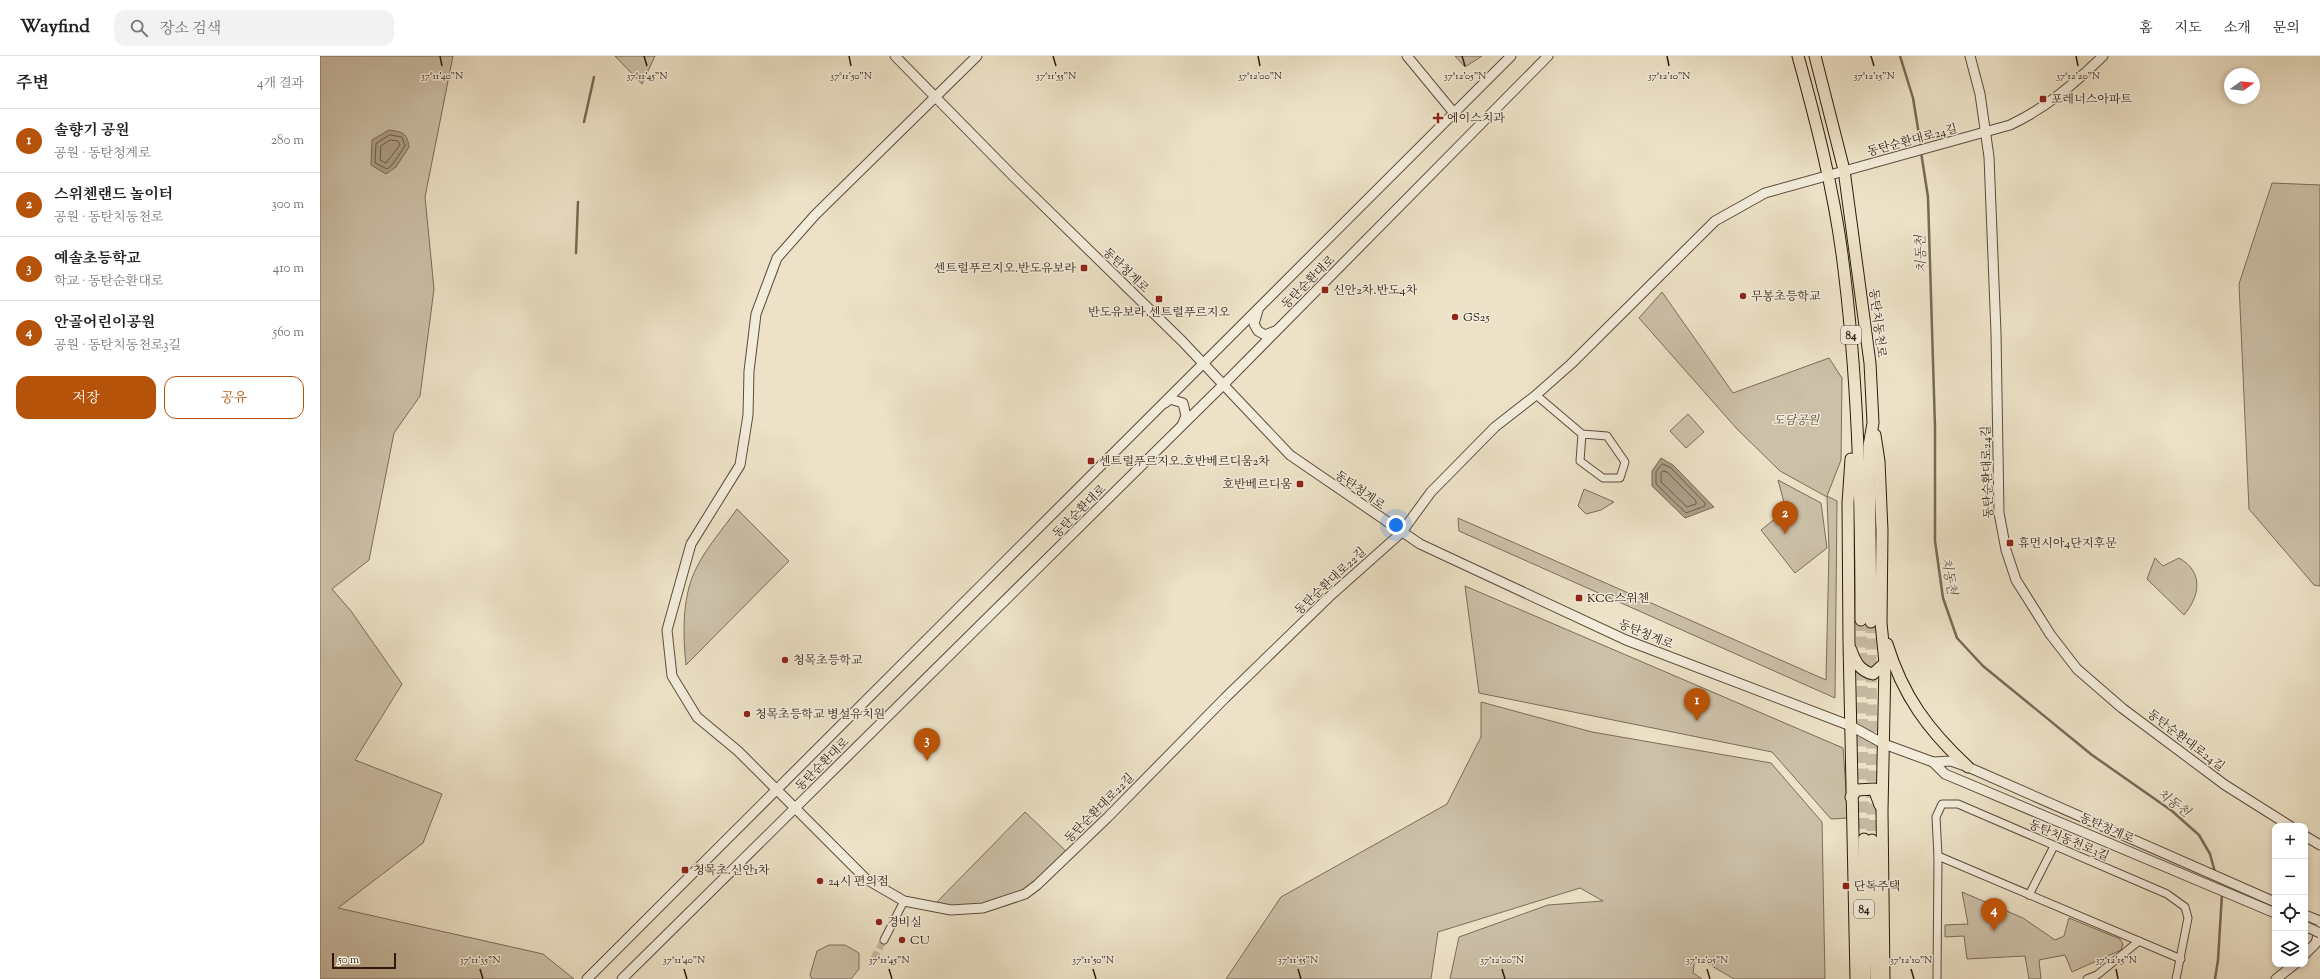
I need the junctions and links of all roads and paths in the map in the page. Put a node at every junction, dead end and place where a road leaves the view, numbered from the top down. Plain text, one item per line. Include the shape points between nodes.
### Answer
1 (895, 56) edge
2 (978, 56) edge
3 (1407, 56) edge
4 (1511, 56) edge
5 (1548, 56) edge
6 (1798, 56) edge
7 (1815, 56) edge
8 (1970, 56) edge
9 (2103, 56) edge
10 (935, 97) junction
11 (1454, 113) junction
12 (1985, 133) junction
13 (1844, 170) junction
14 (1828, 175) junction
15 (1260, 307) junction
16 (1278, 330) junction
17 (1204, 363) junction
18 (1224, 384) junction
19 (1536, 395) junction
20 (1161, 405) junction
21 (1856, 423) junction
22 (1183, 425) junction
23 (1582, 434) junction
24 (1401, 533) junction
25 (1871, 622) junction
26 (1849, 642) junction
27 (1885, 662) junction
28 (1851, 726) junction
29 (1884, 744) junction
30 (1933, 762) junction
31 (1968, 767) junction
32 (776, 790) junction
33 (1851, 796) junction
34 (795, 808) junction
35 (1882, 811) junction
36 (2285, 823) edge
37 (2308, 838) edge
38 (2320, 845) edge
39 (2054, 846) junction
40 (1938, 856) junction
41 (2029, 895) junction
42 (904, 901) junction
43 (2272, 901) edge
44 (2272, 913) edge
45 (2308, 916) edge
46 (2320, 922) edge
47 (2308, 927) edge
48 (2320, 928) edge
49 (2320, 933) edge
50 (884, 940) tunnel mouth
51 (2139, 942) junction
52 (2308, 951) edge
53 (2181, 958) junction
54 (2291, 967) edge
55 (586, 979) edge
56 (622, 979) edge
57 (1856, 979) edge
58 (1865, 979) edge
59 (1876, 979) edge
60 (1884, 979) edge
61 (1937, 979) edge
62 (2087, 979) edge
63 (2176, 979) edge
64 (2276, 979) edge

1 - 10 street, 동탄청계로
2 - 10 street, 동탄순환대로22길
3 - 11 street
4 - 11 street, 동탄순환대로
5 - 16 street, 동탄순환대로
6 - 14 main road, 84
7 - 13 main road, 동탄치동천로 / 84
8 - 12 street, 동탄순환대로24길 via 1980,94
9 - 12 street, 동탄순환대로24길 via 2043,108 2010,125
10 - 17 street, 동탄청계로
10 - 32 street, 동탄순환대로22길 via 815,215 777,258 756,314 749,371 748,415 740,465 690,544 667,630 672,676 697,717 738,751
11 - 15 street, 동탄순환대로
12 - 13 street, 동탄순환대로24길
12 - 36 street, 동탄순환대로24길 via 1989,157 1996,333 1999,513 2006,550 2016,580 2050,634 2077,669 2122,708 2225,785
13 - 14 street, 동탄순환대로24길
13 - 25 main road, 동탄치동천로 / 84 via 1870,363 1878,461 1882,531
14 - 19 street, 동탄순환대로24길 via 1765,193 1715,221
14 - 21 main road, 84 via 1842,252 1852,348
15 - 16 street via 1255,315 1254,324 1258,331 1265,335
15 - 17 street, 동탄순환대로
16 - 18 street, 동탄순환대로
17 - 18 street, 동탄청계로
17 - 20 street, 동탄순환대로
18 - 22 street, 동탄순환대로
18 - 24 street, 동탄청계로 via 1290,455
19 - 23 street
19 - 24 street, 동탄순환대로22길 via 1495,427 1431,492
20 - 22 street via 1170,399 1183,403 1186,416
20 - 32 street, 동탄순환대로
21 - 25 main road, 84
21 - 26 main road via 1852,440 1848,503
22 - 34 street, 동탄순환대로
23 - 23 street via 1580,461 1603,478 1620,478 1625,462 1607,436
24 - 28 street, 동탄청계로 via 1626,640
24 - 42 street, 동탄순환대로22길 via 1329,597 1108,817 1025,894 983,908 951,910
25 - 27 main road
25 - 31 main road via 1916,710 1944,745
26 - 27 main road via 1854,659 1865,672 1873,674
26 - 28 main road
27 - 29 main road
28 - 29 street, 동탄청계로
28 - 33 main road
29 - 30 street, 동탄청계로
29 - 35 main road
30 - 31 street, 동탄청계로 via 1951,761
30 - 44 street, 동탄청계로 via 1945,774
31 - 43 street, 동탄청계로
32 - 34 street, 동탄순환대로22길
32 - 55 street, 동탄순환대로
33 - 35 main road via 1857,790 1874,789
33 - 57 main road
34 - 42 street, 동탄순환대로22길 via 866,879
34 - 56 street, 동탄순환대로
35 - 60 main road
37 - 38 street
39 - 40 street, 동탄치동천로3길 via 1958,804 1942,804 1936,817
39 - 41 street
39 - 53 street, 동탄치동천로3길 via 2167,894 2186,907 2188,918
40 - 41 street
40 - 61 street, 동탄치동천로3길
41 - 51 street
42 - 50 street
45 - 46 street
47 - 49 street, bridge
48 - 52 street via 2316,943
51 - 53 street
51 - 62 street via 2097,975
53 - 63 street, 동탄치동천로3길
54 - 64 street
58 - 59 main road, 84 via 1868,839

